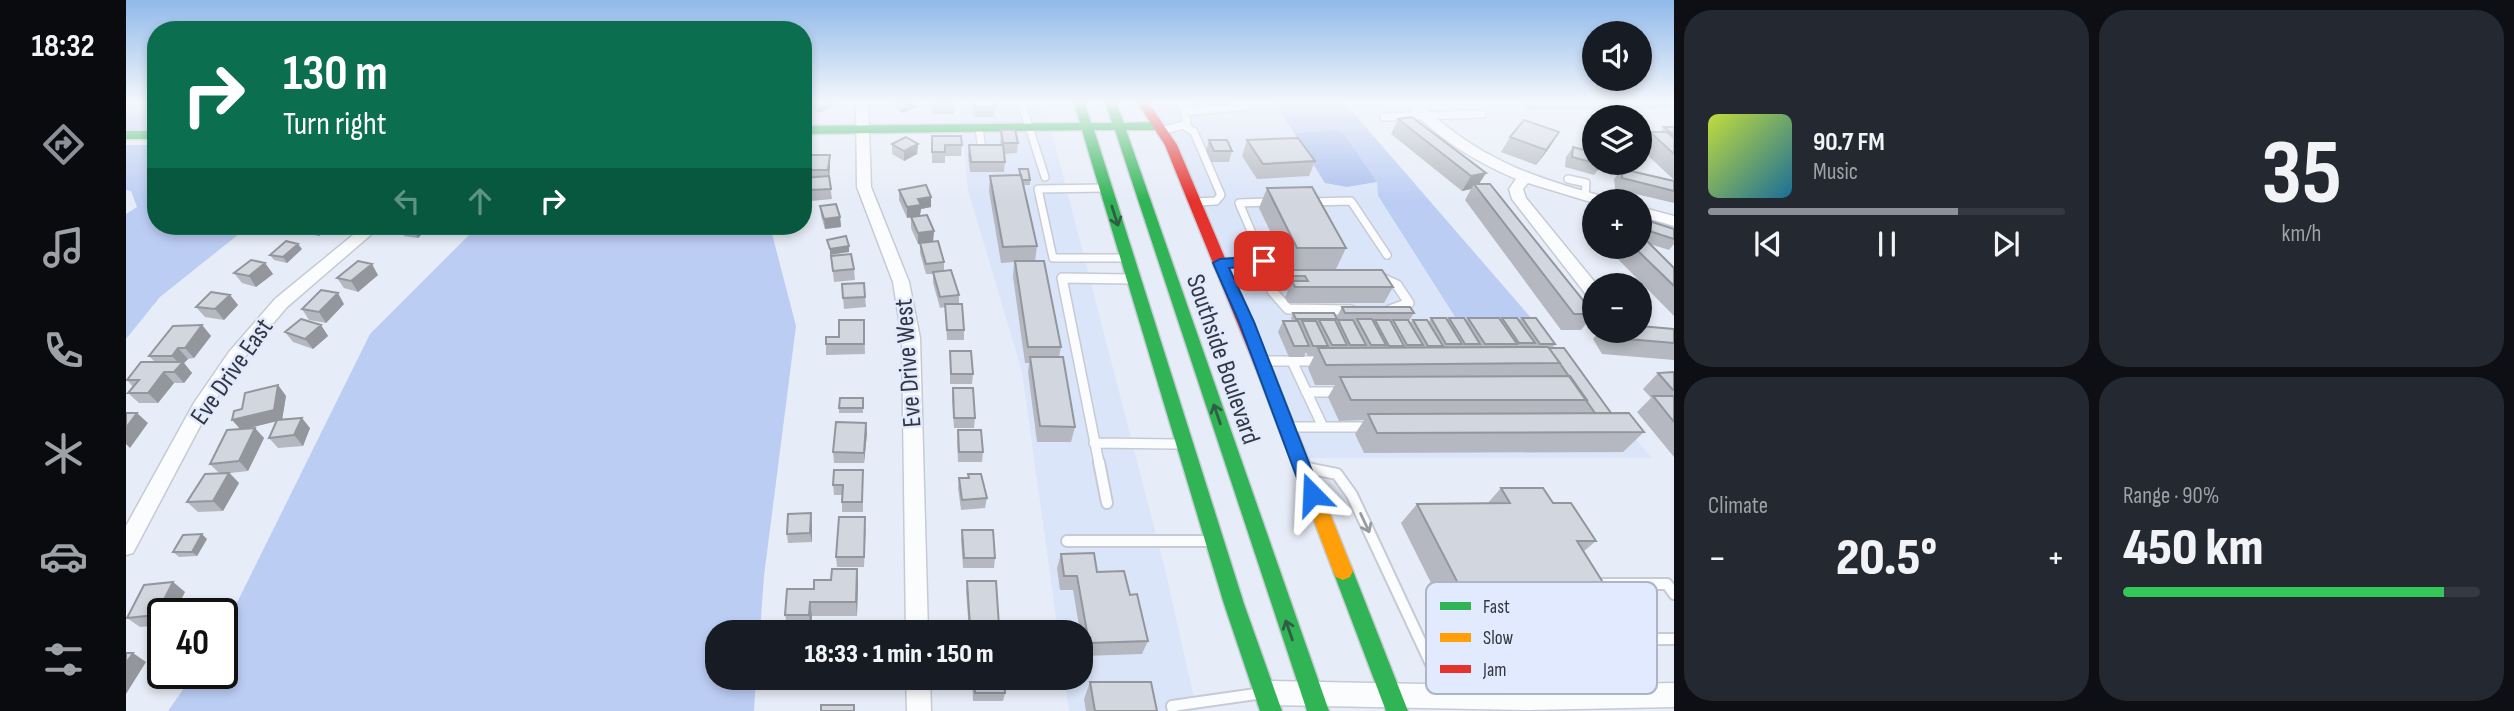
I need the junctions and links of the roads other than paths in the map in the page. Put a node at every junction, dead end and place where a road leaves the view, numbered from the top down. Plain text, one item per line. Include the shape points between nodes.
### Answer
1 (862, 135) edge
2 (980, 135) edge
3 (1033, 135) edge
4 (1090, 135) edge
5 (1123, 135) edge
6 (1164, 135) edge
7 (1195, 135) edge
8 (1448, 135) edge
9 (982, 150) edge
10 (1045, 177) dead end
11 (1524, 178) junction
12 (1569, 180) dead end
13 (1106, 188) junction
14 (1586, 189) edge
15 (1582, 195) edge
16 (1195, 202) junction
17 (1281, 202) edge
18 (1295, 202) edge
19 (1652, 215) edge
20 (1674, 221) edge
21 (362, 235) edge
22 (1388, 256) dead end
23 (1129, 258) junction
24 (1259, 261) junction
25 (1220, 263) junction
26 (1273, 275) junction
27 (1312, 275) edge
28 (1362, 275) edge
29 (1582, 278) edge
30 (1135, 279) junction
31 (1357, 310) edge
32 (1382, 310) edge
33 (1261, 361) junction
34 (1292, 361) junction
35 (1332, 362) edge
36 (1306, 392) junction
37 (1360, 392) edge
38 (1285, 427) junction
39 (1323, 427) junction
40 (1378, 427) edge
41 (1094, 443) junction
42 (1186, 444) junction
43 (1302, 468) junction
44 (1107, 503) dead end
45 (1067, 541) dead end
46 (1215, 541) junction
47 (126, 546) edge
48 (1657, 583) edge
49 (1674, 594) edge
50 (917, 620) edge
51 (1426, 655) edge
52 (918, 690) edge
53 (1444, 694) edge
54 (1674, 695) edge
55 (1446, 698) junction
56 (1268, 702) edge
57 (1314, 703) edge
58 (1394, 704) edge
59 (1542, 704) edge
60 (919, 711) edge
61 (1173, 711) edge

1 - 50 street, Eve Drive West via 864,187 901,282 911,338
2 - 9 lane
3 - 10 lane
4 - 13 main road
57 -> 5 main road, Southside Boulevard
6 - 16 main road
7 - 16 lane via 1221,195 1216,201
8 - 11 street via 1463,148
11 - 15 street
11 - 29 street via 1516,189 1519,199
12 - 14 lane via 1586,183
13 -> 23 main road
13 - 23 lane via 1038,189 1053,258
16 - 25 main road
17 - 24 lane via 1239,202 1264,261
18 - 22 lane via 1351,201
19 - 20 street
21 - 47 street, Eve Drive East via 251,335 193,422
23 - 30 main road
24 - 25 lane
24 - 26 lane
25 - 33 main road
26 - 27 lane
26 - 31 lane via 1272,291 1288,309
28 - 32 lane via 1391,279 1404,290 1409,303
30 - 41 lane via 1062,278
30 - 42 main road
33 - 34 lane
33 - 38 main road
34 - 35 lane
34 - 36 lane
36 - 37 lane
36 - 39 lane
38 - 39 lane
38 - 43 main road
39 - 40 lane
41 - 42 lane
41 - 44 lane
42 - 46 main road
43 -> 51 lane via 1337,474 1352,495
43 - 58 main road
45 - 46 lane
46 - 56 main road
48 - 49 lane via 1667,583
52 - 60 street
53 -> 55 lane
54 - 59 street
55 - 58 street
55 - 59 street
56 - 57 street
56 - 61 lane via 1172,706
57 - 58 street

